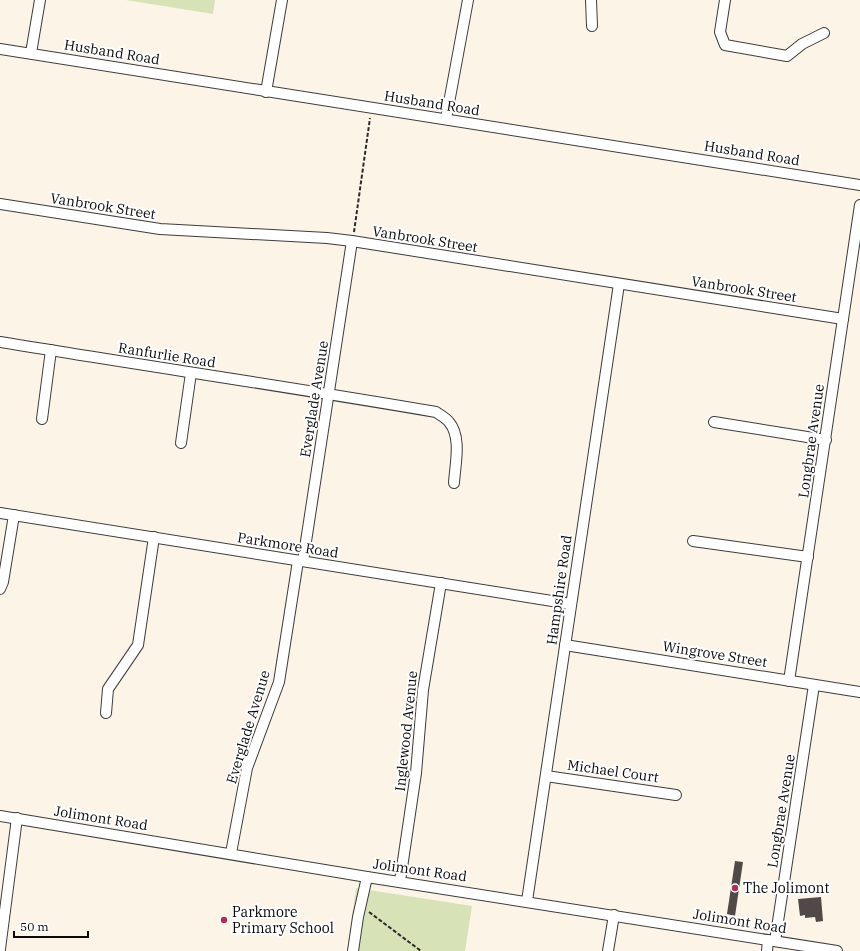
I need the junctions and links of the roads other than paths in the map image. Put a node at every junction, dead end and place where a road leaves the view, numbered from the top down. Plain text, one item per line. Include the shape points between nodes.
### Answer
1 (40, 0) edge
2 (282, 0) edge
3 (468, 0) edge
4 (591, 0) edge
5 (725, 0) edge
6 (592, 26) dead end
7 (824, 33) dead end
8 (0, 49) edge
9 (30, 53) junction
10 (266, 92) junction
11 (446, 119) junction
12 (860, 184) edge
13 (0, 204) edge
14 (860, 205) edge
15 (352, 241) junction
16 (619, 284) junction
17 (843, 319) junction
18 (0, 342) edge
19 (51, 350) junction
20 (191, 373) junction
21 (330, 394) junction
22 (42, 420) dead end
23 (714, 422) dead end
24 (826, 440) junction
25 (181, 443) dead end
26 (454, 483) dead end
27 (0, 513) edge
28 (14, 515) junction
29 (154, 538) junction
30 (693, 541) dead end
31 (808, 557) junction
32 (301, 561) junction
33 (441, 583) junction
34 (0, 589) edge
35 (571, 604) junction
36 (565, 645) junction
37 (789, 680) junction
38 (814, 685) junction
39 (860, 692) edge
40 (106, 713) dead end
41 (546, 776) junction
42 (676, 795) dead end
43 (0, 816) edge
44 (17, 818) junction
45 (231, 853) junction
46 (367, 877) junction
47 (400, 881) junction
48 (527, 901) junction
49 (614, 915) junction
50 (772, 940) junction
51 (0, 949) edge
52 (353, 951) edge
53 (608, 951) edge
54 (767, 951) edge
55 (837, 951) edge

1 - 9 street
2 - 10 street
3 - 11 street
4 - 6 street
5 - 7 street via 720,32 725,45 787,56 802,44
8 - 9 street, Husband Road
9 - 10 street, Husband Road
10 - 11 street, Husband Road
11 - 12 street, Husband Road
13 - 15 street, Vanbrook Street via 160,229
14 - 17 street, Longbrae Avenue
15 - 16 street, Vanbrook Street
15 - 21 street, Everglade Avenue
16 - 17 street, Vanbrook Street
16 - 35 street, Hampshire Road
17 - 24 street, Longbrae Avenue
18 - 19 street, Ranfurlie Road
19 - 20 street, Ranfurlie Road
19 - 22 street
20 - 21 street, Ranfurlie Road
20 - 25 street
21 - 26 street, Ranfurlie Road via 436,412 448,421 454,431 457,452
21 - 32 street, Everglade Avenue
23 - 24 street
24 - 31 street, Longbrae Avenue
27 - 28 street, Parkmore Road
28 - 29 street, Parkmore Road
28 - 34 street
29 - 32 street, Parkmore Road
29 - 40 street via 138,645 108,689
30 - 31 street
31 - 37 street, Longbrae Avenue
32 - 33 street, Parkmore Road
32 - 45 street, Everglade Avenue via 278,682 247,768
33 - 35 street, Parkmore Road
33 - 47 street, Inglewood Avenue via 423,690 416,773
35 - 36 street, Hampshire Road
36 - 37 street, Wingrove Street
36 - 41 street, Hampshire Road
37 - 38 street, Wingrove Street
38 - 39 street, Wingrove Street
38 - 50 street, Longbrae Avenue
41 - 42 street, Michael Court
41 - 48 street, Hampshire Road
43 - 44 street, Jolimont Road
44 - 45 street, Jolimont Road
44 - 51 street
45 - 46 street, Jolimont Road
46 - 47 street, Jolimont Road
46 - 52 street
47 - 48 street, Jolimont Road
48 - 49 street, Jolimont Road
49 - 50 street, Jolimont Road
49 - 53 street
50 - 54 street, Longbrae Avenue
50 - 55 street, Jolimont Road

